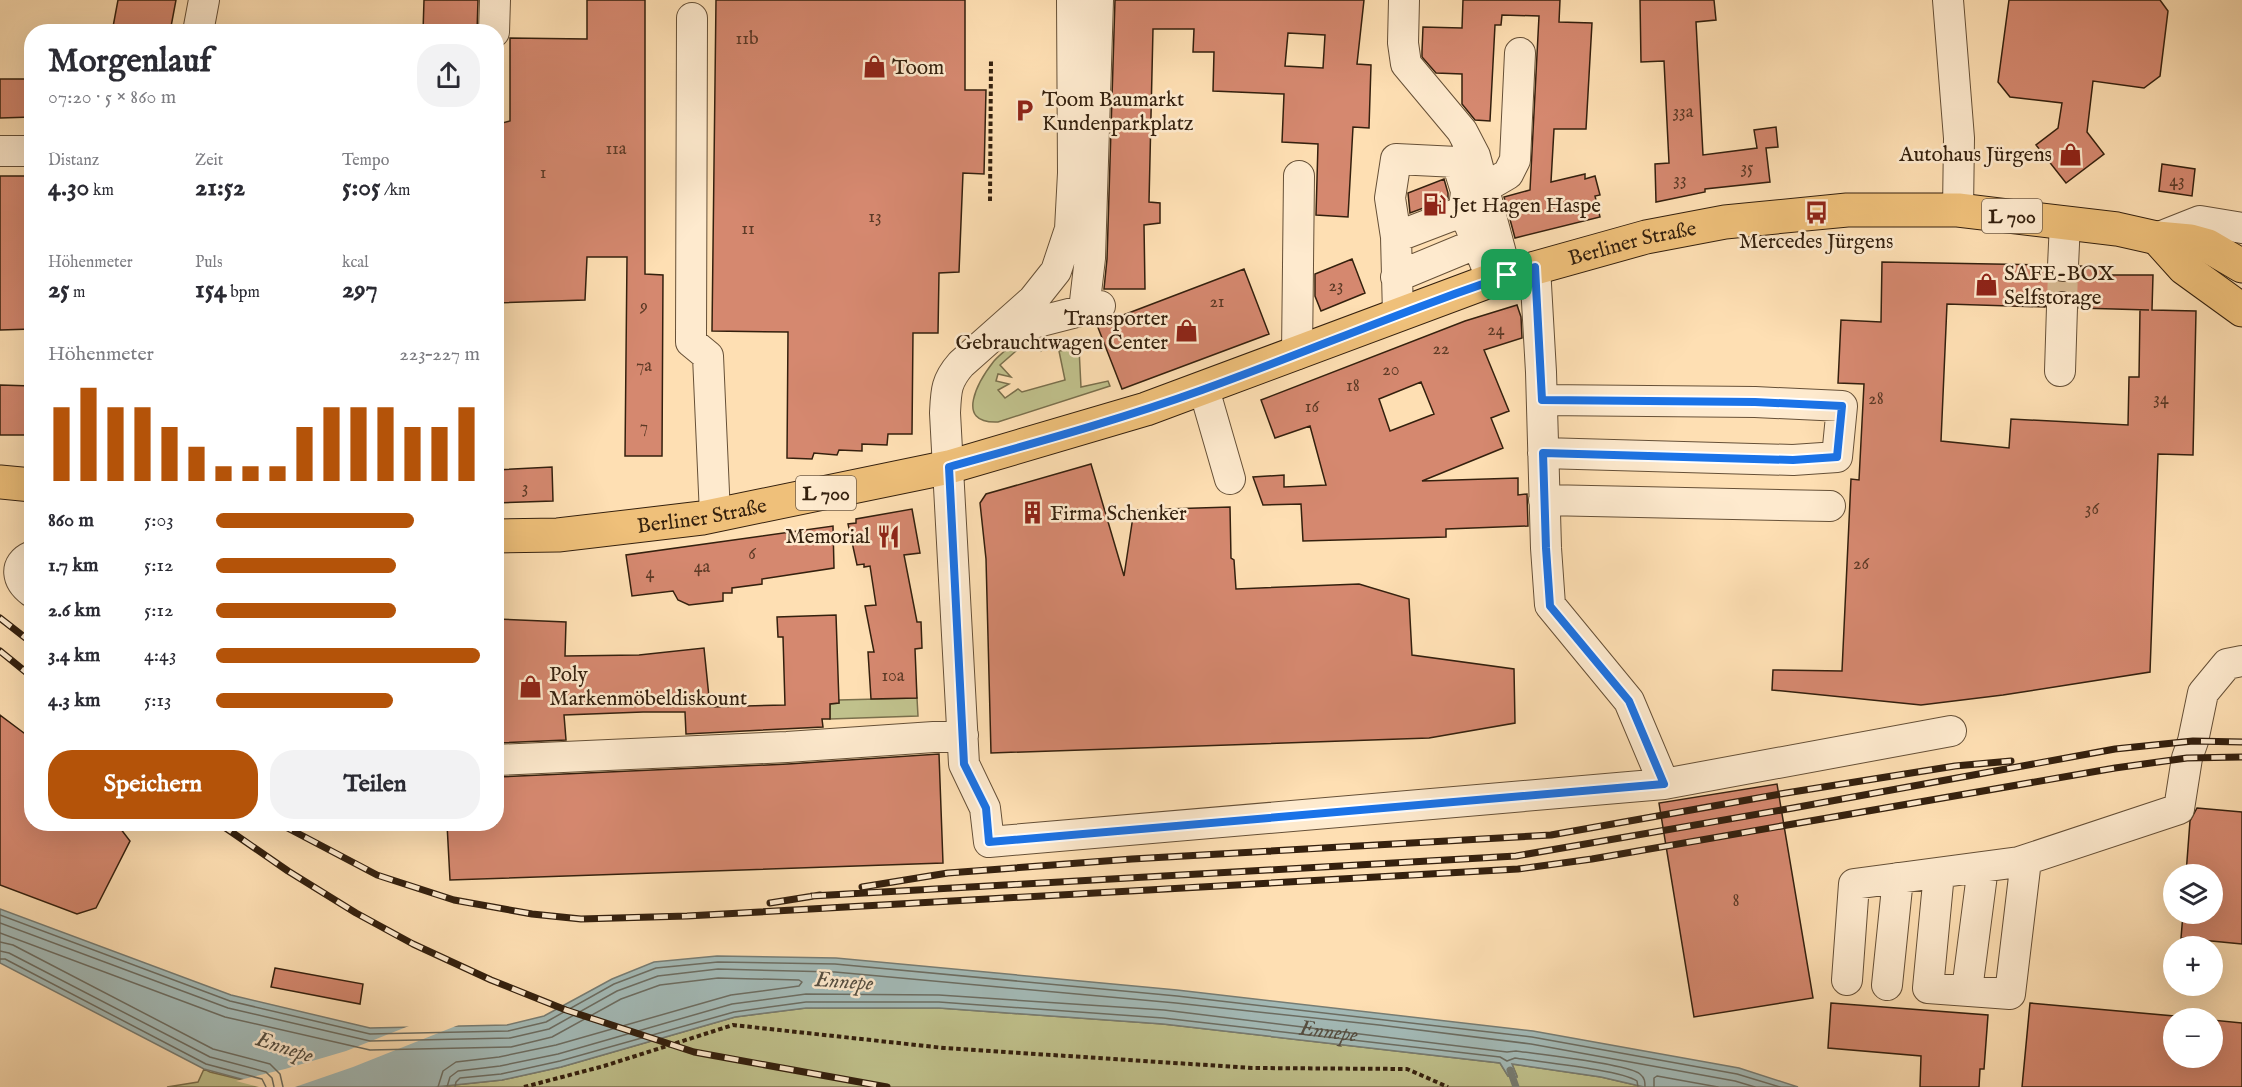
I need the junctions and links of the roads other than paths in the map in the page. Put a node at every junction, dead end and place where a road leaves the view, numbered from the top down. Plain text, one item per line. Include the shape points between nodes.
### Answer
1 (204, 0) edge
2 (495, 0) edge
3 (1072, 0) edge
4 (1098, 0) edge
5 (1404, 0) edge
6 (1948, 0) edge
7 (692, 18) dead end
8 (200, 24) edge
9 (494, 24) edge
10 (1520, 53) dead end
11 (0, 151) edge
12 (24, 151) edge
13 (1299, 176) dead end
14 (1484, 188) junction
15 (1958, 210) junction
16 (2065, 222) junction
17 (1471, 228) junction
18 (2242, 228) edge
19 (2157, 238) junction
20 (1396, 258) junction
21 (2063, 266) tunnel mouth
22 (2242, 266) edge
23 (1512, 274) junction
24 (2239, 303) edge
25 (2062, 307) tunnel mouth
26 (1398, 314) junction
27 (999, 331) junction
28 (1297, 354) junction
29 (2061, 371) dead end
30 (1204, 389) junction
31 (1542, 400) junction
32 (1543, 453) junction
33 (949, 467) junction
34 (1230, 479) dead end
35 (0, 482) edge
36 (24, 484) edge
37 (1544, 500) junction
38 (1830, 506) dead end
39 (715, 515) junction
40 (504, 536) edge
41 (24, 559) edge
42 (24, 584) edge
43 (2242, 661) edge
44 (1951, 731) dead end
45 (963, 735) junction
46 (504, 760) edge
47 (1664, 784) junction
48 (2026, 860) junction
49 (1983, 867) junction
50 (1939, 873) junction
51 (1898, 878) junction
52 (1847, 980) dead end
53 (1887, 985) dead end
54 (1967, 990) junction

1 - 8 street
2 - 9 street
3 - 27 street via 1070,229 1056,271 1033,300
4 - 27 street via 1092,308
5 - 14 street via 1403,43 1407,64 1461,131 1475,156
6 - 15 street via 1959,138
7 - 39 street via 692,342 708,356
10 - 14 street via 1515,160 1508,174
11 - 12 street
13 - 28 street
14 - 23 street
15 - 16 main road, Berliner Straße / L 700
15 - 23 main road, Berliner Straße / L 700 via 1847,210 1725,222 1646,237
16 - 19 main road, Berliner Straße / L 700
16 - 21 street
17 - 20 street
17 - 20 street
17 - 20 street via 1457,162 1396,159 1390,198
17 - 23 street
18 - 19 street via 2200,222
19 - 22 main road, Berliner Straße / L 700 via 2208,246
19 - 24 main road via 2184,268
20 - 26 street
23 - 26 main road, Berliner Straße / L 700
23 - 31 street
25 - 29 street
26 - 28 main road, Berliner Straße / L 700
27 - 33 street via 950,376 945,413
28 - 30 main road, Berliner Straße / L 700
30 - 33 main road, Berliner Straße / L 700 via 1146,410
30 - 34 street
31 - 32 street
31 - 32 street via 1842,406 1837,457 1793,460
32 - 37 street
33 - 39 main road, Berliner Straße / L 700
33 - 45 street
35 - 36 main road
37 - 38 street
37 - 47 street via 1550,606 1629,701
39 - 40 main road, Berliner Straße / L 700 via 558,535
41 - 42 street via 18,569
43 - 48 street via 2227,664 2203,693 2187,758 2180,809
44 - 47 street
45 - 46 street
45 - 47 street via 964,764 986,808 989,842
48 - 49 street
48 - 54 street via 2010,994
49 - 50 street
49 - 54 street
50 - 51 street
50 - 54 street via 1928,988
51 - 52 street via 1854,884
51 - 53 street

